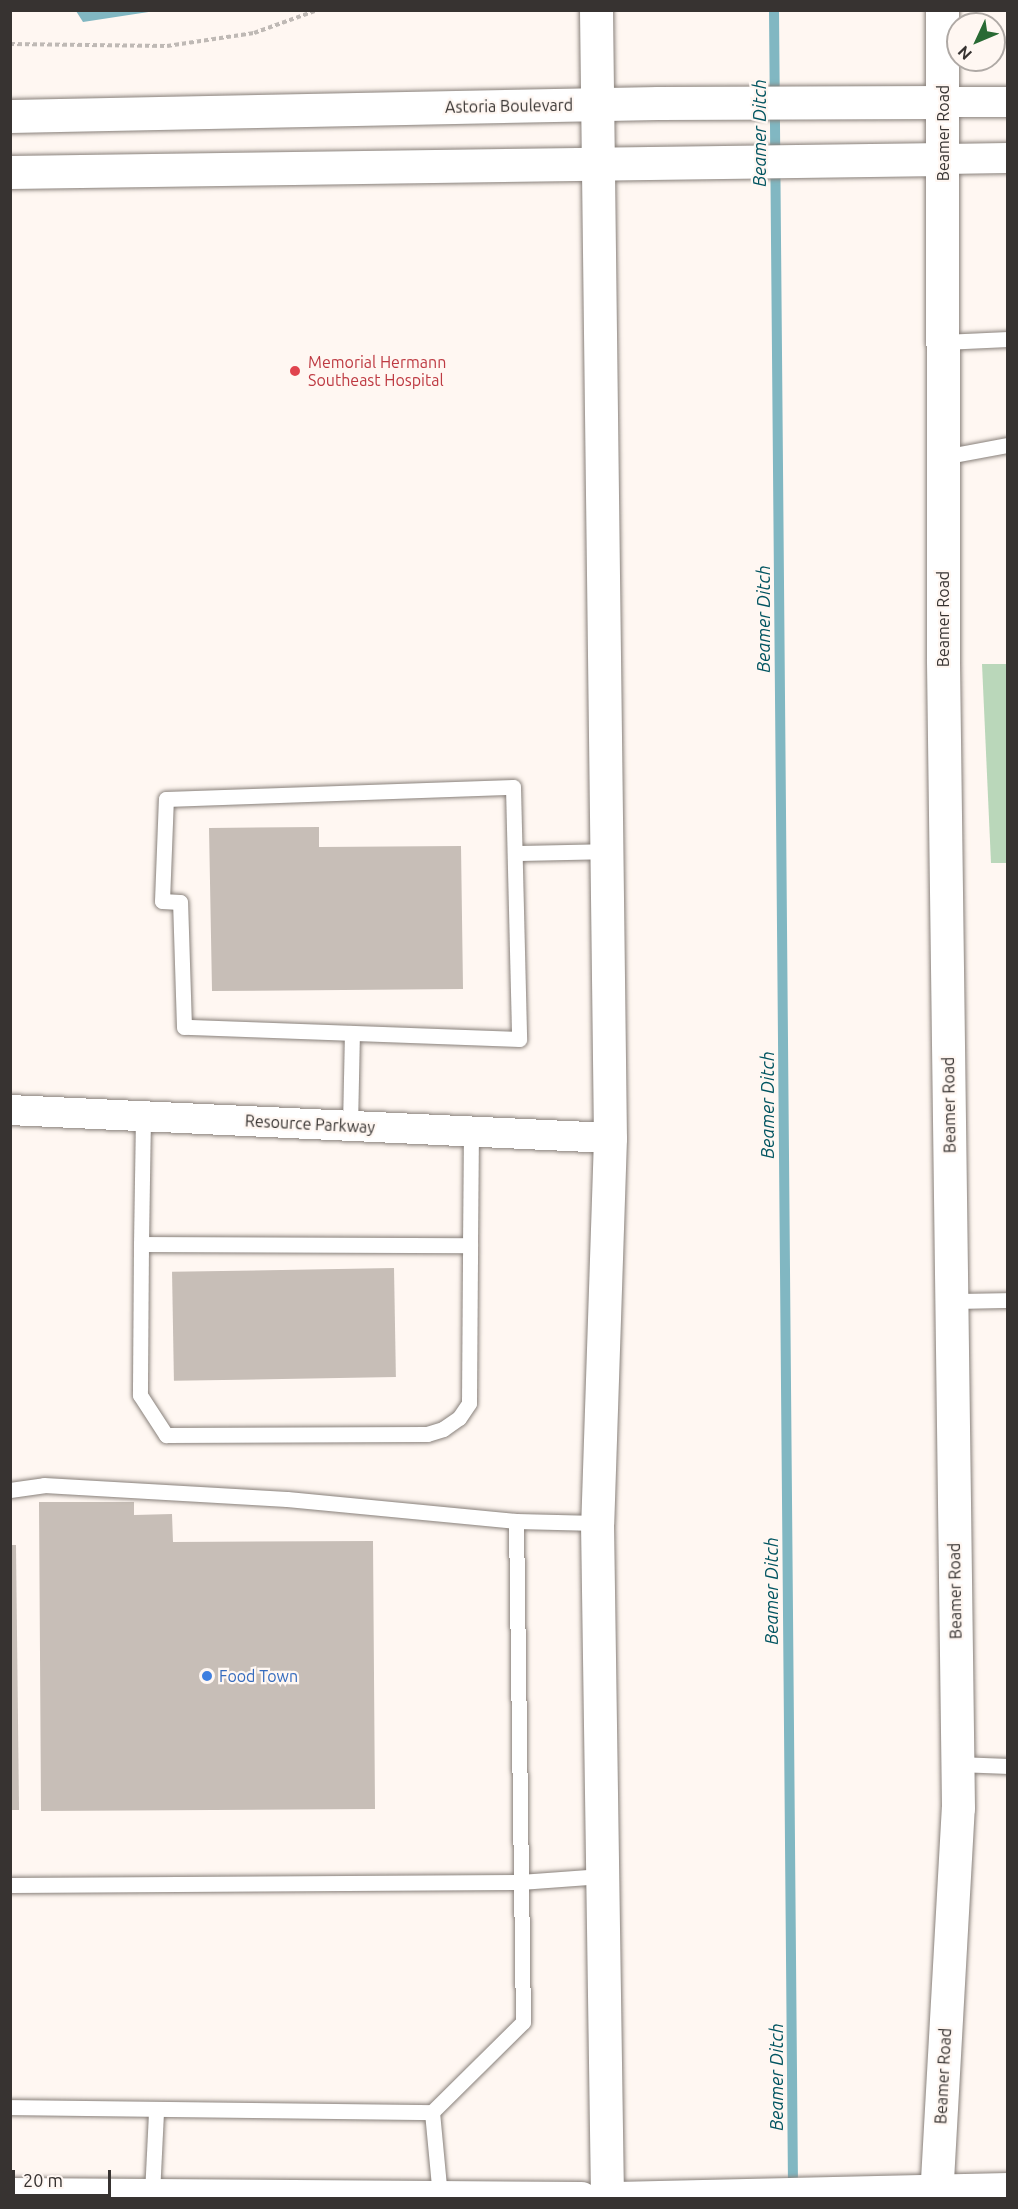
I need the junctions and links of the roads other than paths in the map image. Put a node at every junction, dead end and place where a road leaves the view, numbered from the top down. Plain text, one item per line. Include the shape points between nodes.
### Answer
1 (596, 10) edge
2 (942, 10) edge
3 (944, 102) junction
4 (1008, 102) edge
5 (597, 104) junction
6 (10, 116) edge
7 (1008, 158) edge
8 (944, 159) junction
9 (598, 166) junction
10 (10, 172) edge
11 (1008, 339) edge
12 (943, 342) junction
13 (1008, 445) edge
14 (943, 457) junction
15 (606, 851) junction
16 (515, 853) junction
17 (352, 1033) junction
18 (10, 1110) edge
19 (143, 1116) junction
20 (350, 1126) junction
21 (471, 1131) junction
22 (610, 1138) junction
23 (141, 1244) junction
24 (470, 1245) junction
25 (1008, 1300) edge
26 (951, 1301) junction
27 (10, 1490) edge
28 (516, 1521) junction
29 (597, 1523) junction
30 (958, 1764) junction
31 (1008, 1766) edge
32 (602, 1876) junction
33 (520, 1882) junction
34 (10, 1885) edge
35 (10, 2107) edge
36 (156, 2111) junction
37 (432, 2112) junction
38 (1008, 2189) edge
39 (10, 2194) edge
40 (152, 2194) junction
41 (937, 2195) edge
42 (440, 2197) edge
43 (630, 2198) edge
44 (581, 2199) edge
45 (607, 2199) edge

1 - 5 main road
2 - 3 main road, Beamer Road
3 - 4 street, Astoria Boulevard
3 - 5 main road, Astoria Boulevard
3 - 8 main road, Beamer Road
5 - 6 main road, Astoria Boulevard
5 - 9 main road
7 - 8 street
8 - 9 main road
8 - 12 main road, Beamer Road
9 - 10 main road
9 - 15 main road
11 - 12 lane
12 - 14 main road, Beamer Road
13 - 14 lane
14 - 26 main road, Beamer Road
15 - 16 lane
15 - 22 main road
16 - 17 lane via 519,1039
16 - 17 lane via 513,787 166,799 162,901 180,902 184,1027
17 - 20 lane
18 - 19 street, Resource Parkway
19 - 20 street, Resource Parkway
19 - 23 lane
20 - 21 street, Resource Parkway
21 - 22 street, Resource Parkway
21 - 24 lane
22 - 29 main road
23 - 24 lane
23 - 24 lane via 140,1395 166,1435 427,1434 443,1429 459,1418 469,1403
25 - 26 lane
26 - 30 main road, Beamer Road
27 - 28 lane via 44,1485 287,1499
28 - 29 lane
28 - 33 lane
29 - 32 main road
30 - 31 lane
30 - 41 main road, Beamer Road
32 - 33 lane
32 - 45 main road
33 - 34 lane
33 - 37 lane via 523,2022
35 - 36 lane
36 - 37 lane
36 - 40 lane
37 - 42 lane
38 - 41 main road
39 - 40 main road
40 - 42 main road
41 - 43 main road via 903,2192
42 - 44 main road

